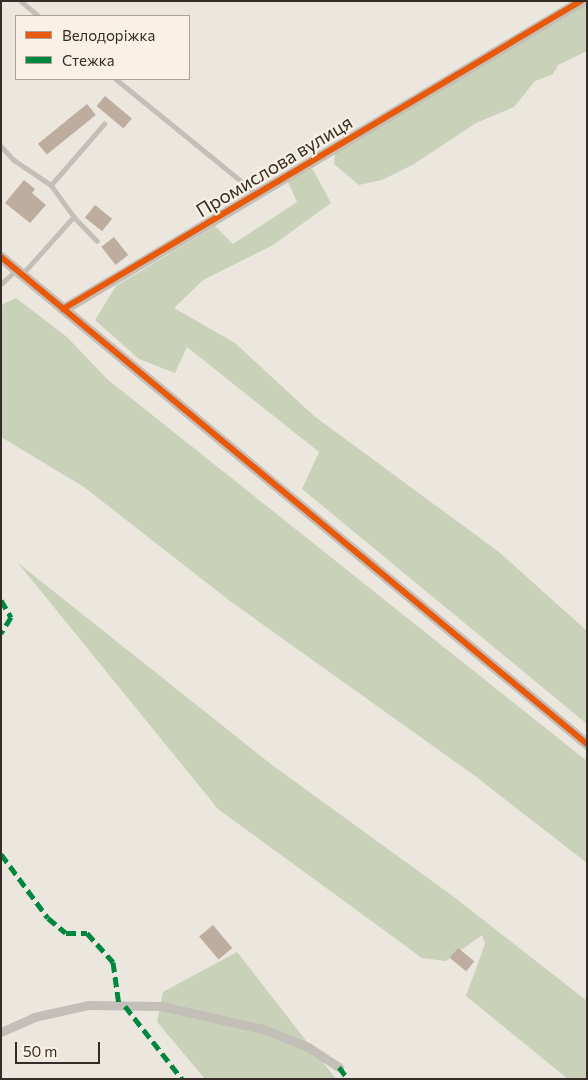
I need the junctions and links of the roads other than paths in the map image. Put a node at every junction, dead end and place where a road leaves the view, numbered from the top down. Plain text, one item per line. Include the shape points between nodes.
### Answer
1 (20, 1) edge
2 (581, 1) edge
3 (38, 15) edge
4 (117, 80) edge
5 (104, 124) dead end
6 (1, 146) edge
7 (51, 185) junction
8 (257, 194) junction
9 (74, 217) junction
10 (98, 241) dead end
11 (1, 257) edge
12 (20, 272) junction
13 (1, 284) edge
14 (63, 309) junction
15 (587, 744) edge
16 (1, 1032) edge
17 (339, 1067) dead end

1 - 3 lane
2 - 8 street, Промислова вулиця
4 - 8 lane
5 - 7 lane
6 - 7 lane via 14,160
7 - 9 lane
8 - 14 street, Промислова вулиця
9 - 10 lane
9 - 12 lane
11 - 12 street
12 - 13 lane
12 - 14 street
14 - 15 street
16 - 17 street via 34,1017 88,1005 161,1006 263,1029 308,1047

